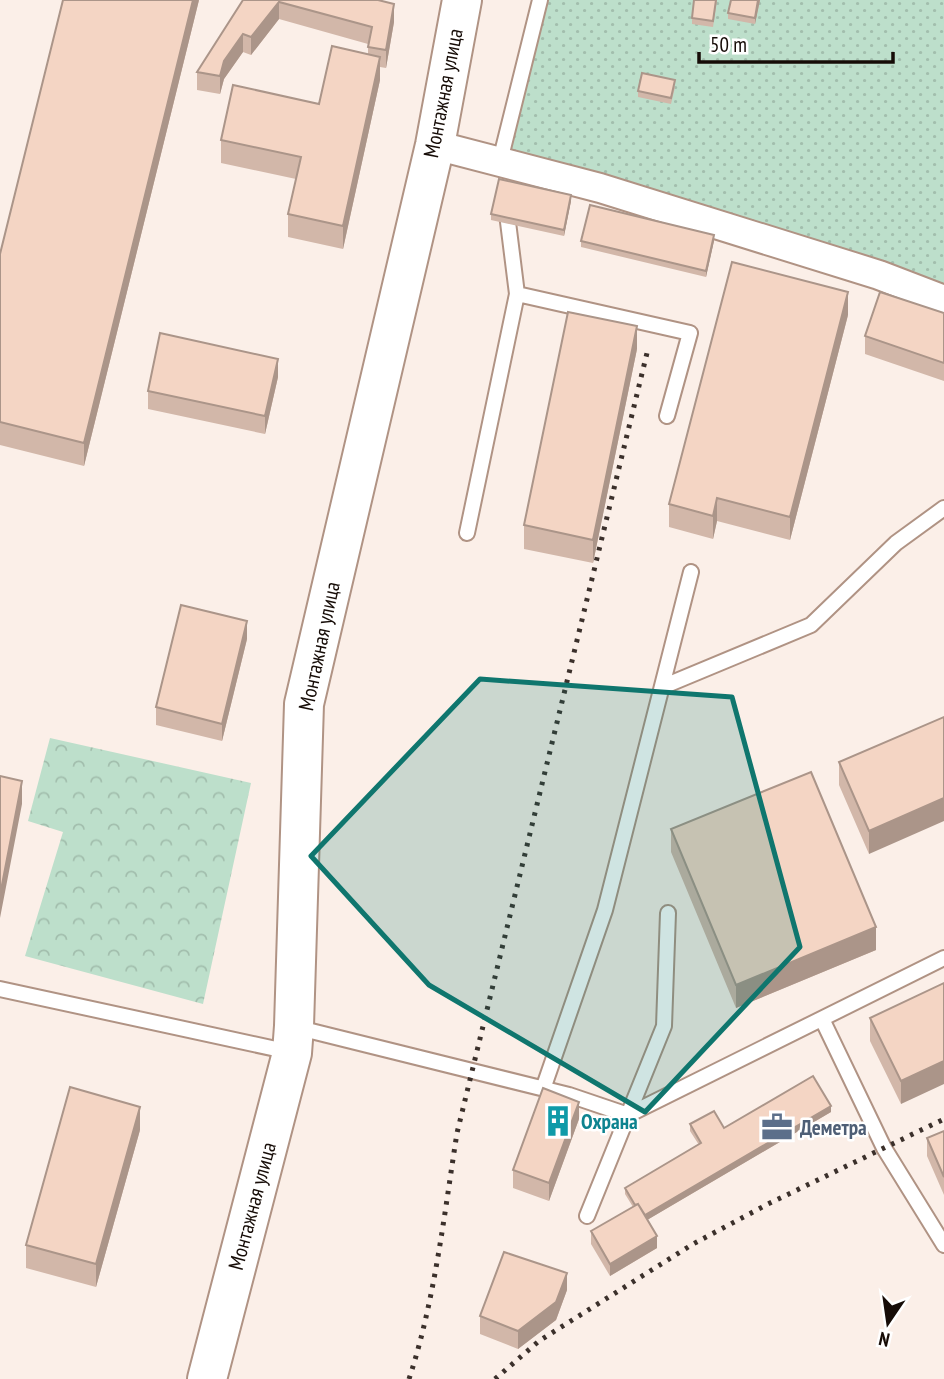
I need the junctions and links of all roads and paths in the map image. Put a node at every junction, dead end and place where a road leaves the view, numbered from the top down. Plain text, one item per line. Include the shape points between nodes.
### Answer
1 (462, 0) edge
2 (540, 0) edge
3 (435, 145) junction
4 (501, 175) junction
5 (517, 294) junction
6 (944, 300) edge
7 (667, 416) dead end
8 (944, 508) edge
9 (467, 533) dead end
10 (691, 572) dead end
11 (662, 687) junction
12 (668, 913) dead end
13 (944, 958) edge
14 (0, 989) edge
15 (822, 1019) junction
16 (293, 1040) junction
17 (543, 1089) junction
18 (628, 1115) junction
19 (587, 1216) dead end
20 (944, 1245) edge
21 (207, 1379) edge

1 - 3 street, Монтажная улица
2 - 4 lane
3 - 4 street
3 - 16 street, Монтажная улица via 304,704
4 - 5 lane
4 - 6 street via 613,192 879,275
5 - 7 lane via 690,333
5 - 9 lane
8 - 11 lane via 896,543 811,625
10 - 11 lane
11 - 17 lane via 605,910
12 - 18 lane via 664,1026
13 - 15 lane
14 - 16 lane
15 - 18 lane
15 - 20 lane via 884,1148
16 - 17 lane
16 - 21 street, Монтажная улица
17 - 18 lane
18 - 19 lane

